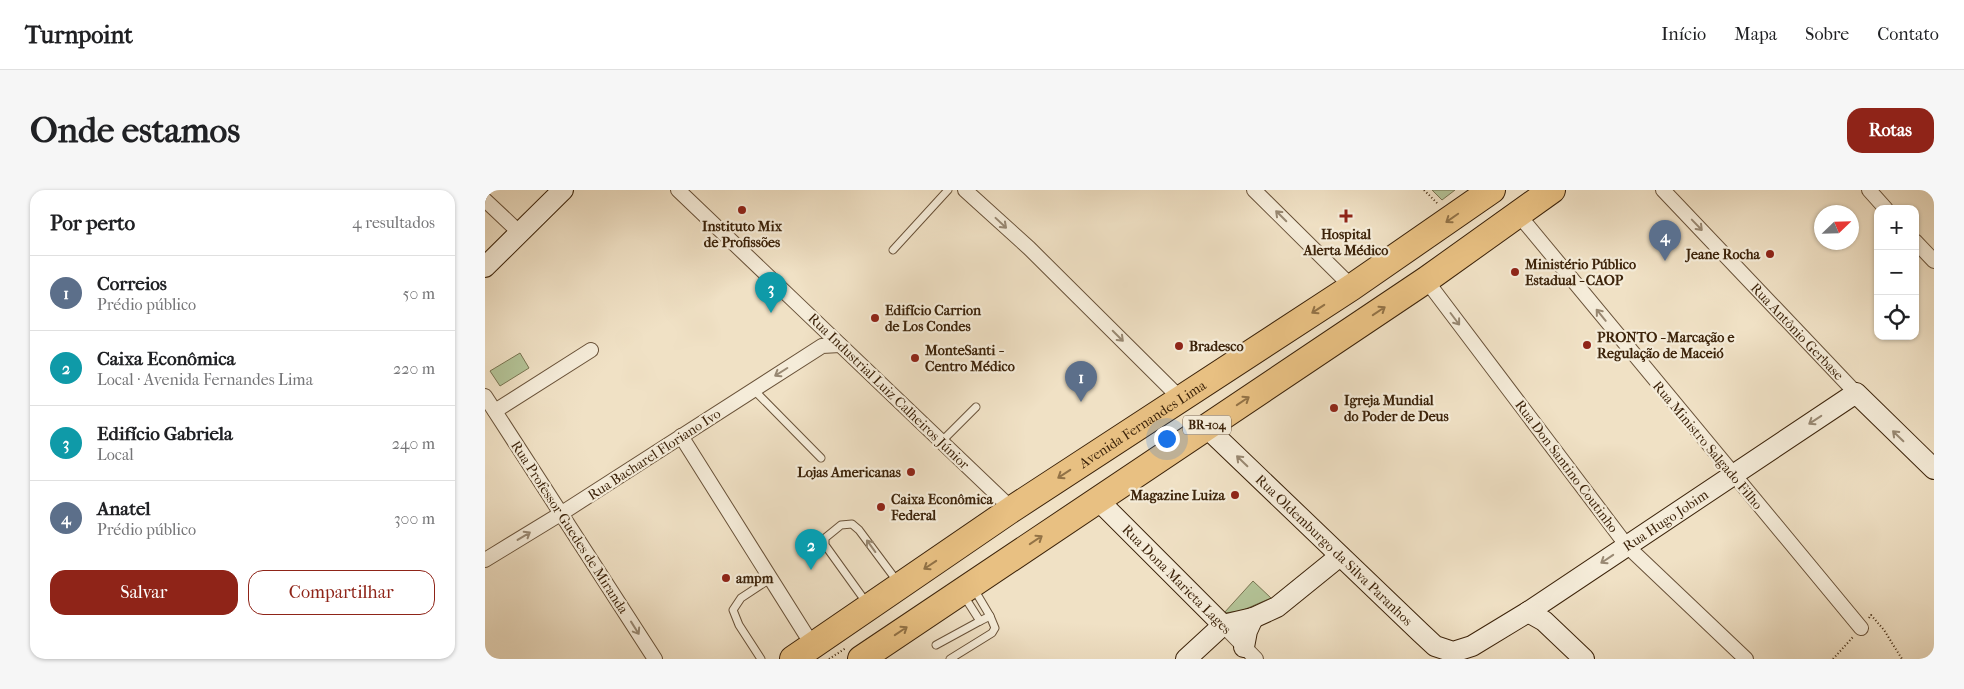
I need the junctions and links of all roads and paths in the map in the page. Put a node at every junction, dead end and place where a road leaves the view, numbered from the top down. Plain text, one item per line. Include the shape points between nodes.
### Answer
1 (563, 190) edge
2 (678, 190) edge
3 (948, 190) edge
4 (965, 190) edge
5 (1254, 190) edge
6 (1424, 190) edge
7 (1492, 190) edge
8 (1552, 190) edge
9 (1663, 190) edge
10 (1869, 190) edge
11 (485, 200) edge
12 (1883, 205) edge
13 (1441, 208) dead end
14 (1518, 214) junction
15 (520, 233) junction
16 (1919, 244) edge
17 (893, 250) dead end
18 (1934, 261) edge
19 (485, 267) edge
20 (1425, 280) junction
21 (1352, 287) junction
22 (823, 327) junction
23 (840, 345) junction
24 (822, 346) junction
25 (591, 350) dead end
26 (754, 390) junction
27 (1856, 393) junction
28 (485, 396) edge
29 (1180, 398) junction
30 (976, 407) dead end
31 (495, 411) junction
32 (1205, 426) junction
33 (681, 436) junction
34 (941, 442) junction
35 (821, 458) dead end
36 (1934, 470) edge
37 (1733, 475) junction
38 (1097, 499) junction
39 (1011, 509) junction
40 (562, 513) junction
41 (1627, 546) junction
42 (1340, 556) junction
43 (485, 560) edge
44 (770, 579) junction
45 (900, 586) junction
46 (966, 588) junction
47 (869, 606) junction
48 (1537, 612) junction
49 (991, 616) junction
50 (1253, 618) junction
51 (980, 621) junction
52 (1223, 625) junction
53 (1861, 628) junction
54 (936, 646) dead end
55 (1472, 646) joint
56 (803, 652) edge
57 (1250, 653) edge
58 (655, 659) edge
59 (761, 659) edge
60 (861, 659) edge
61 (950, 659) edge
62 (1186, 659) edge
63 (1584, 659) edge
64 (1746, 659) edge
65 (1833, 659) edge
66 (1902, 659) edge

1 - 15 street
2 - 22 street, Rua Industrial Luiz Calheiros Júnior
3 - 17 lane
4 -> 29 street via 1029,248
21 -> 5 street
6 - 13 path
7 -> 21 highway, Avenida Fernandes Lima / BR-104
8 - 14 highway, BR-104
9 -> 27 street, Rua Antônio Gerbase
10 - 12 street
11 - 15 street
14 - 20 highway, BR-104
37 -> 14 street, Rua Ministro Salgado Filho
15 - 19 street
16 - 18 street
32 -> 20 highway, BR-104
20 -> 41 street, Rua Don Santino Coutinho
21 -> 29 highway, Avenida Fernandes Lima / BR-104
22 - 23 street, Rua Industrial Luiz Calheiros Júnior
22 - 24 street
23 - 24 street, Rua Bacharel Floriano Ivo
23 - 34 street, Rua Industrial Luiz Calheiros Júnior
24 -> 26 street, Rua Bacharel Floriano Ivo
25 - 31 street
26 - 33 street, Rua Bacharel Floriano Ivo
26 - 35 lane
36 -> 27 street, Rua Antônio Gerbase
27 -> 37 street, Rua Hugo Jobim
28 - 31 street, Rua Professor Guedes de Miranda
29 -> 39 highway, Avenida Fernandes Lima / BR-104
30 - 34 lane
31 - 40 street, Rua Professor Guedes de Miranda
32 - 38 highway, BR-104
42 -> 32 street, Rua Oldemburgo da Silva Paranhos
33 - 40 street, Rua Bacharel Floriano Ivo
33 - 44 street
34 - 39 street, Rua Industrial Luiz Calheiros Júnior
37 - 41 street, Rua Hugo Jobim
37 - 53 street, Rua Ministro Salgado Filho
46 -> 38 highway, BR-104
38 - 52 street, Rua Dona Marieta Lages
39 -> 45 highway, Avenida Fernandes Lima / BR-104
43 -> 40 street, Rua Bacharel Floriano Ivo
40 -> 58 street, Rua Professor Guedes de Miranda
41 -> 48 street, Rua Hugo Jobim
41 - 64 street, Rua Don Santino Coutinho
42 - 50 street via 1287,600
42 - 55 street, Rua Oldemburgo da Silva Paranhos via 1435,646 1453,652
44 - 56 street
44 - 59 lane via 741,598 733,610
45 - 47 highway, Avenida Fernandes Lima / BR-104
45 -> 47 lane via 859,530 852,524 841,525 825,538 825,545
46 - 49 lane
46 - 51 lane
60 -> 46 highway, BR-104
47 - 56 highway, Avenida Fernandes Lima / BR-104
48 - 55 street, Rua Hugo Jobim
48 - 63 street
49 - 51 lane
49 - 61 lane via 995,628 992,633
50 - 52 street
50 - 57 street via 1247,631
51 - 54 lane
52 - 57 street, Rua Dona Marieta Lages
52 - 62 street
53 - 65 path
53 - 66 path via 1871,615

